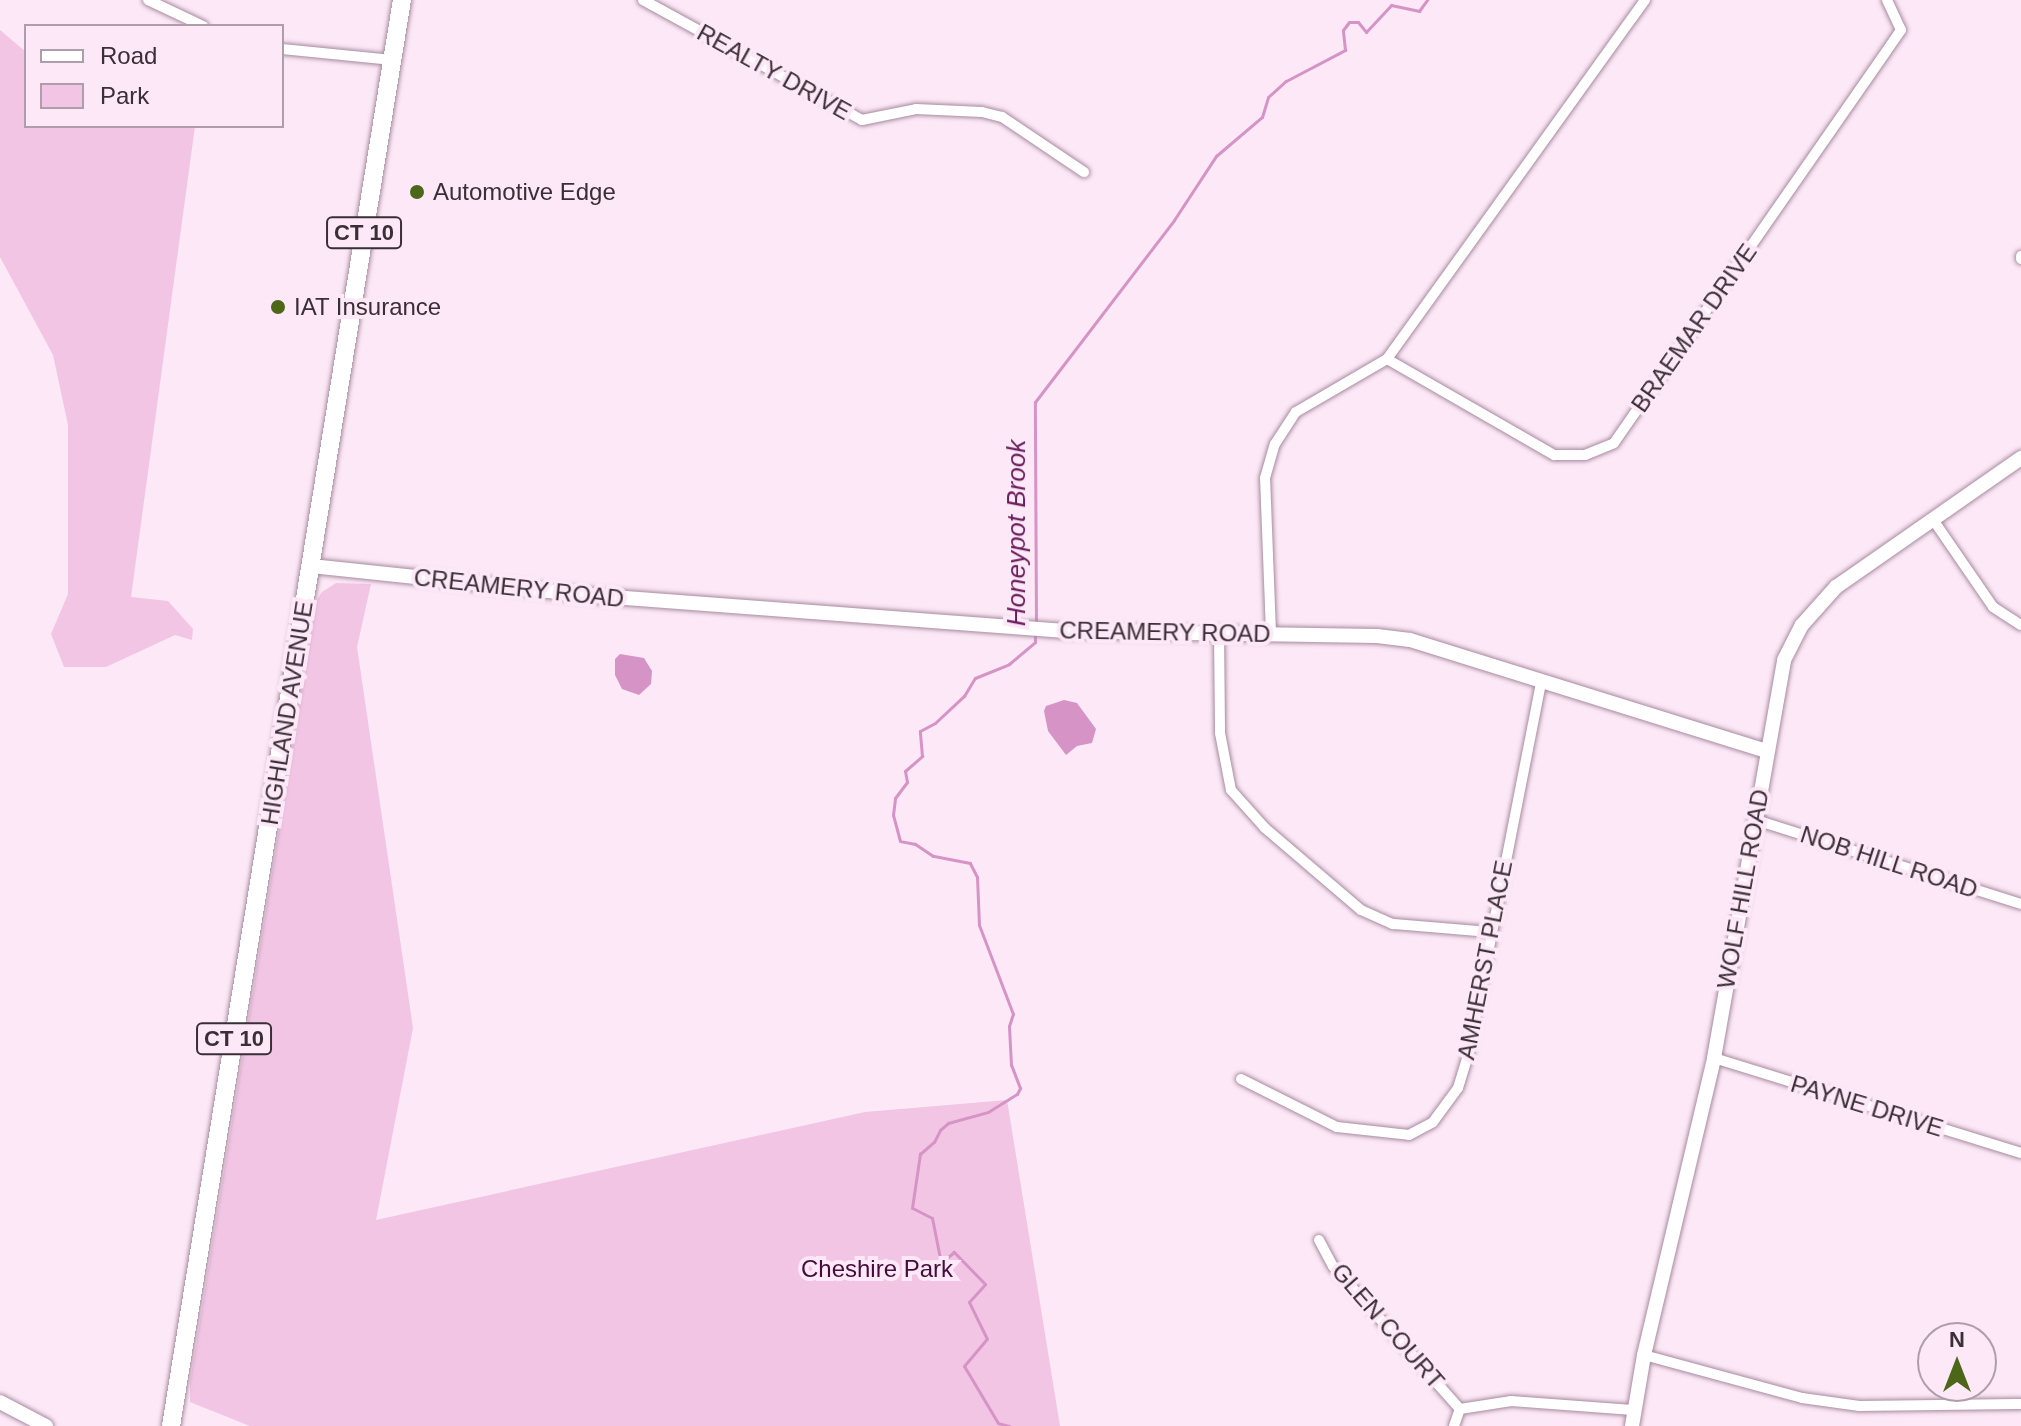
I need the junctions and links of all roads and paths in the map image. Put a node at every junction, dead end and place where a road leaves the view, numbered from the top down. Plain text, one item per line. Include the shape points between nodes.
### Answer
1 (148, 0) edge
2 (402, 0) edge
3 (643, 0) edge
4 (1645, 0) edge
5 (1887, 0) edge
6 (199, 24) edge
7 (284, 49) edge
8 (392, 60) junction
9 (1084, 172) dead end
10 (1387, 359) junction
11 (2021, 458) edge
12 (1934, 521) junction
13 (311, 566) junction
14 (2021, 625) edge
15 (1219, 633) junction
16 (1271, 633) junction
17 (1541, 682) junction
18 (1766, 751) junction
19 (1756, 820) junction
20 (2021, 904) edge
21 (1491, 932) junction
22 (1714, 1058) junction
23 (1241, 1079) dead end
24 (2021, 1153) edge
25 (1319, 1240) dead end
26 (1644, 1355) junction
27 (0, 1402) edge
28 (2021, 1404) edge
29 (1460, 1409) junction
30 (1633, 1410) junction
31 (46, 1426) edge
32 (171, 1426) edge
33 (1454, 1426) edge
34 (1632, 1426) edge

1 - 6 street
2 - 8 highway, HIGHLAND AVENUE / CT 10
3 - 9 street, REALTY DRIVE via 862,120 916,109 992,114
4 - 10 street
5 - 10 street, BRAEMAR DRIVE via 1901,30 1614,443 1585,455 1554,455
7 - 8 street
8 - 13 highway, HIGHLAND AVENUE / CT 10
10 - 16 street via 1296,412 1275,444 1265,478
11 - 12 street, WOLF HILL ROAD
12 - 14 street via 1993,607
12 - 18 street, WOLF HILL ROAD via 1836,587 1802,625 1784,660
13 - 15 street, CREAMERY ROAD via 599,597 1050,630
13 - 32 highway, HIGHLAND AVENUE / CT 10
15 - 16 street, CREAMERY ROAD
15 - 21 street via 1220,733 1231,790 1265,828 1361,910 1393,924
16 - 17 street, CREAMERY ROAD via 1410,640
17 - 18 street, CREAMERY ROAD
17 - 21 street, AMHERST PLACE
18 - 19 street, WOLF HILL ROAD
19 - 20 street, NOB HILL ROAD
19 - 22 street, WOLF HILL ROAD
21 - 23 street, AMHERST PLACE via 1458,1088 1433,1122 1409,1135 1337,1127
22 - 24 street, PAYNE DRIVE
22 - 26 street, WOLF HILL ROAD
25 - 29 street, GLEN COURT via 1333,1266
26 - 28 street via 1802,1398 1845,1404
26 - 30 street, WOLF HILL ROAD
27 - 31 street
29 - 30 street via 1511,1401
29 - 33 street
30 - 34 street, WOLF HILL ROAD

